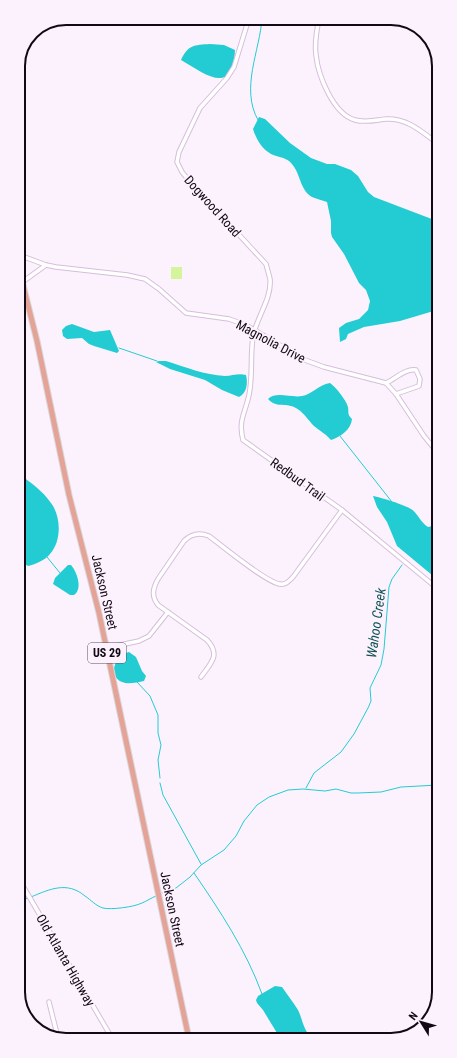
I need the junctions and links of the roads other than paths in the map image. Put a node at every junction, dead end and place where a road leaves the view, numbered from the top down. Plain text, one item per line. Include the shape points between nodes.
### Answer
1 (247, 25) edge
2 (318, 25) edge
3 (432, 140) edge
4 (25, 257) edge
5 (46, 265) junction
6 (25, 277) edge
7 (25, 298) edge
8 (254, 331) junction
9 (386, 383) junction
10 (396, 394) junction
11 (432, 446) edge
12 (342, 510) junction
13 (432, 584) edge
14 (168, 612) junction
15 (106, 648) junction
16 (201, 677) dead end
17 (25, 889) edge
18 (49, 1002) dead end
19 (57, 1032) edge
20 (109, 1033) edge
21 (188, 1033) edge

1 - 8 street, Dogwood Road via 234,67 200,108 179,152 177,162 191,183 266,264 270,279 268,292
2 - 3 street via 316,58 327,90 339,109 356,120 405,121
4 - 5 street, Magnolia Drive
5 - 6 street
5 - 8 street, Magnolia Drive via 138,277 152,284 186,313 229,319
7 - 15 main road, Jackson Street / US 29
8 - 9 street, Magnolia Drive via 305,360
8 - 12 street, Redbud Trail via 249,396 240,429 243,440
9 - 10 street
9 - 10 street via 402,373 416,370 420,379 419,386
10 - 11 street
12 - 13 street, Redbud Trail
12 - 14 street via 293,577 285,584 268,579 209,536 199,534 188,538 158,579 154,589 154,600
14 - 15 street via 149,636 139,641
14 - 16 street via 214,647 212,663
15 - 21 main road, Jackson Street / US 29
17 - 20 street, Old Atlanta Highway
18 - 19 street

